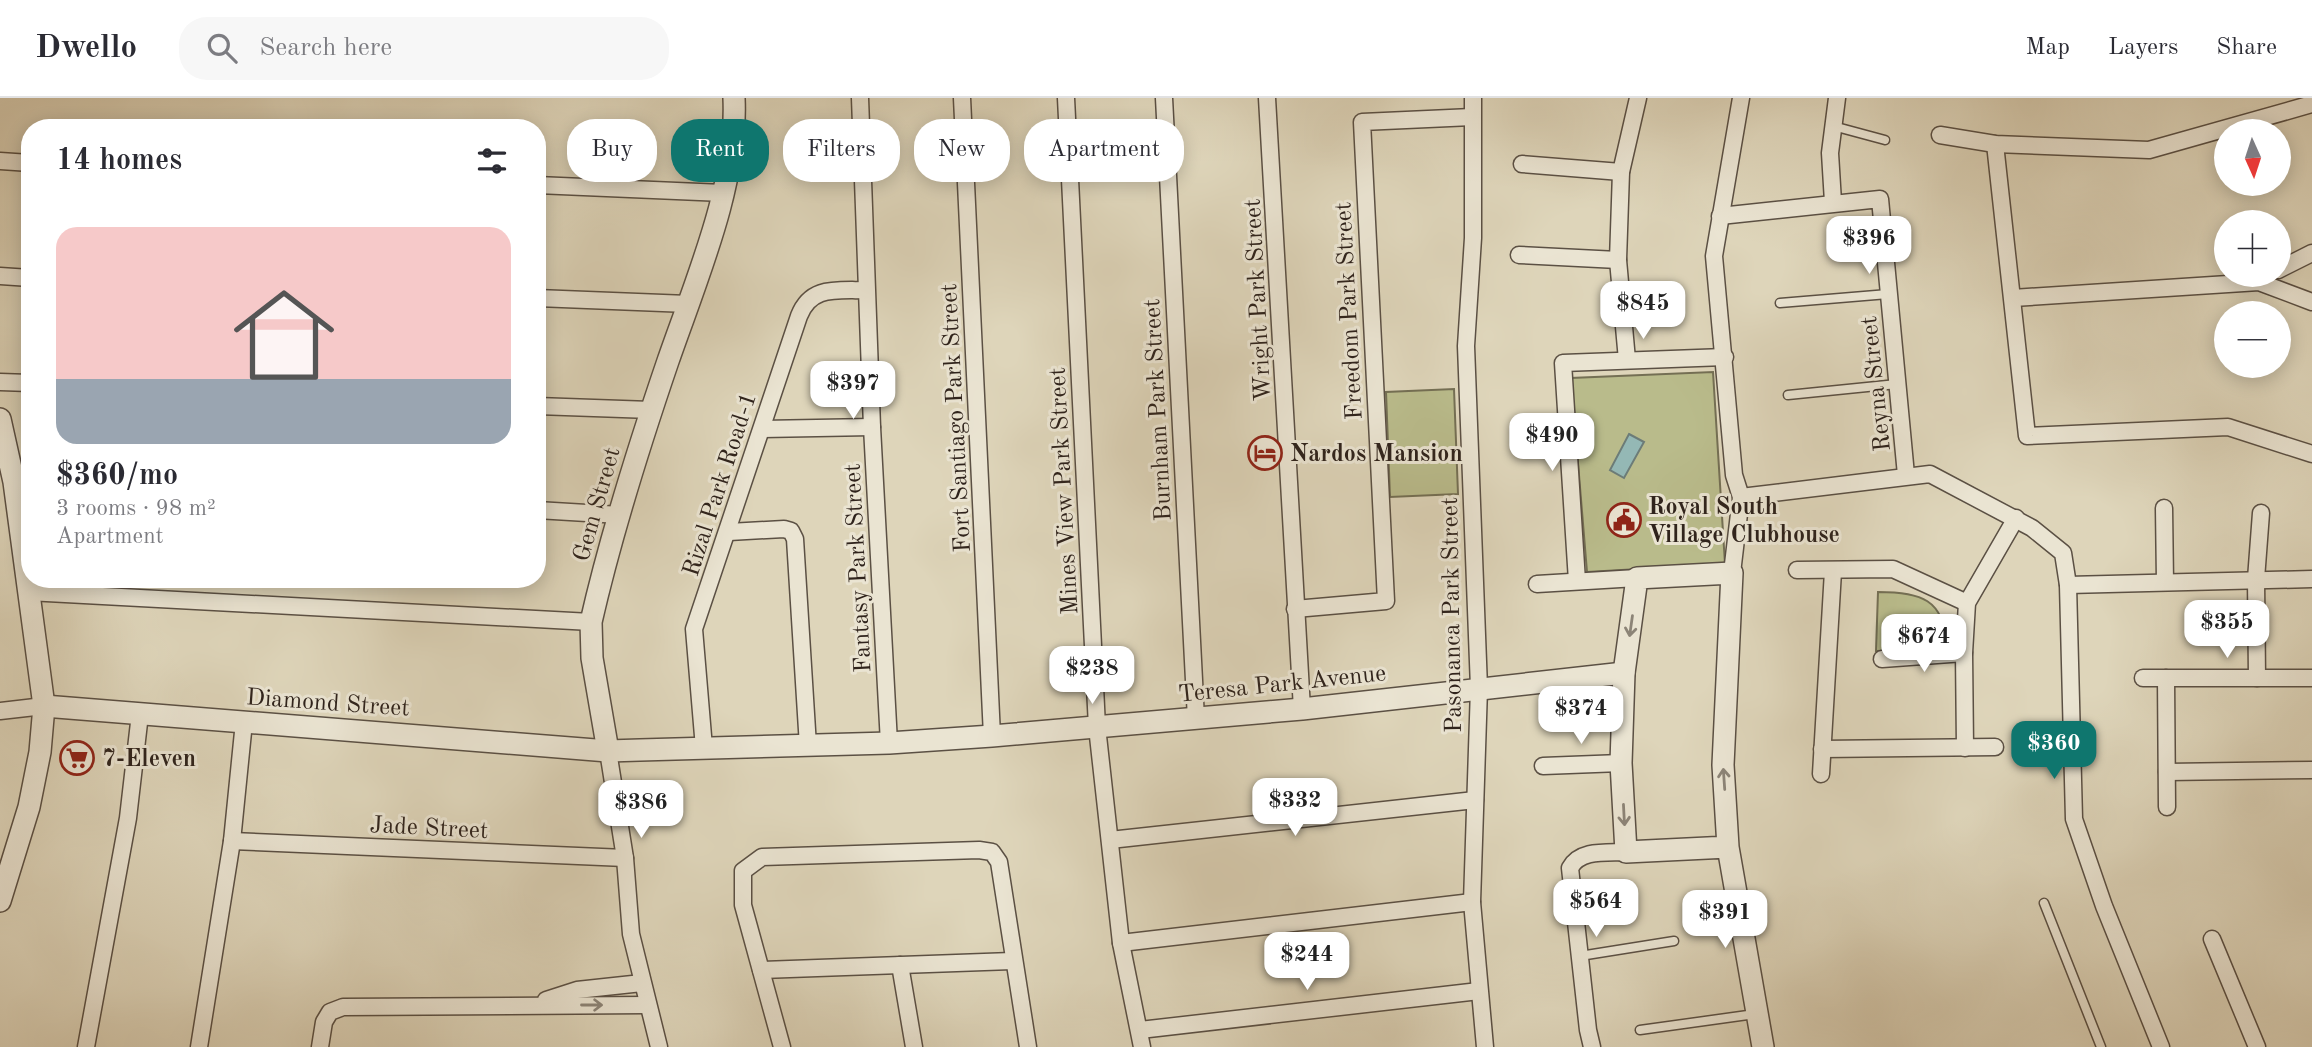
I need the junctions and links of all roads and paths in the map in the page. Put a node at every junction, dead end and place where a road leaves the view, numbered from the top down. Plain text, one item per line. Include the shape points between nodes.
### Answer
1 (734, 98) edge
2 (860, 98) edge
3 (962, 98) edge
4 (1066, 98) edge
5 (1164, 98) edge
6 (1267, 98) edge
7 (1473, 98) edge
8 (1638, 98) edge
9 (1741, 98) edge
10 (1838, 98) edge
11 (2312, 104) edge
12 (1472, 117) junction
13 (1833, 126) junction
14 (1940, 135) dead end
15 (1885, 140) dead end
16 (1995, 144) junction
17 (0, 161) edge
18 (21, 162) edge
19 (1522, 164) dead end
20 (1621, 172) junction
21 (546, 185) edge
22 (723, 193) junction
23 (1833, 202) junction
24 (1720, 216) junction
25 (2312, 253) edge
26 (1519, 254) dead end
27 (1618, 261) junction
28 (2291, 264) edge
29 (0, 276) edge
30 (21, 277) edge
31 (2214, 283) edge
32 (2281, 287) edge
33 (866, 290) junction
34 (1888, 294) junction
35 (546, 298) edge
36 (2013, 298) junction
37 (2312, 302) edge
38 (1780, 303) dead end
39 (688, 304) junction
40 (1725, 357) junction
41 (1627, 360) junction
42 (0, 383) edge
43 (21, 383) edge
44 (1897, 384) junction
45 (1788, 395) dead end
46 (546, 406) edge
47 (651, 410) junction
48 (0, 419) edge
49 (872, 427) junction
50 (762, 429) junction
51 (2312, 454) edge
52 (1906, 475) junction
53 (21, 479) edge
54 (1741, 497) junction
55 (2164, 508) dead end
56 (546, 511) edge
57 (2261, 513) dead end
58 (620, 515) junction
59 (2016, 518) junction
60 (729, 532) junction
61 (1797, 570) dead end
62 (1833, 571) junction
63 (1732, 573) junction
64 (1637, 578) junction
65 (2256, 579) junction
66 (2312, 579) edge
67 (1577, 581) junction
68 (2165, 582) junction
69 (1537, 584) dead end
70 (2068, 585) junction
71 (29, 588) edge
72 (29, 592) junction
73 (1968, 603) junction
74 (1295, 608) junction
75 (591, 622) junction
76 (1964, 653) junction
77 (1882, 659) dead end
78 (1624, 673) junction
79 (2143, 678) dead end
80 (2166, 678) junction
81 (2257, 678) junction
82 (2312, 678) edge
83 (1479, 688) junction
84 (44, 706) junction
85 (1302, 709) junction
86 (0, 711) edge
87 (140, 714) junction
88 (1196, 719) junction
89 (244, 722) junction
90 (1097, 727) junction
91 (992, 736) junction
92 (889, 743) junction
93 (808, 746) junction
94 (1995, 747) dead end
95 (704, 748) junction
96 (1965, 748) junction
97 (1822, 749) junction
98 (608, 751) junction
99 (1621, 764) junction
100 (1543, 766) dead end
101 (2312, 770) edge
102 (2167, 772) junction
103 (1821, 774) dead end
104 (1475, 800) junction
105 (2167, 807) dead end
106 (1110, 840) junction
107 (232, 841) junction
108 (1728, 847) junction
109 (1626, 852) junction
110 (625, 858) junction
111 (0, 901) edge
112 (1472, 902) junction
113 (2044, 902) dead end
114 (2212, 939) dead end
115 (1674, 942) dead end
116 (1121, 943) junction
117 (1579, 956) junction
118 (1013, 961) junction
119 (900, 965) junction
120 (761, 970) junction
121 (642, 983) junction
122 (1479, 991) junction
123 (537, 1003) junction
124 (647, 1005) junction
125 (1757, 1014) junction
126 (1140, 1030) junction
127 (1640, 1030) dead end
128 (86, 1047) edge
129 (199, 1047) edge
130 (320, 1047) edge
131 (659, 1047) edge
132 (782, 1047) edge
133 (914, 1047) edge
134 (1028, 1047) edge
135 (1142, 1047) edge
136 (1485, 1047) edge
137 (1592, 1047) edge
138 (1763, 1047) edge
139 (2101, 1047) edge
140 (2161, 1047) edge
141 (2256, 1047) edge

1 - 22 street, Gem Street via 732,150
2 - 33 street, Fantasy Park Street
3 - 91 street, Fort Santiago Park Street
4 - 90 street, Mines View Park Street
5 - 88 street, Burnham Park Street
6 - 74 street, Wright Park Street
7 - 12 street, Pasonanca Park Street
8 - 20 street
9 - 24 street
10 - 13 street
11 - 16 street via 2149,150
12 - 74 street, Freedom Park Street via 1362,122 1386,601
12 - 83 street, Pasonanca Park Street via 1466,346
13 - 15 lane
13 - 23 street
14 - 16 street
16 - 36 street
17 - 18 street
19 - 20 street
20 - 27 street
21 - 22 street
22 - 39 street, Gem Street
23 - 24 street, Reyna Street
23 - 34 street, Reyna Street via 1880,199
24 - 40 street via 1714,256
25 - 28 street
26 - 27 street
27 - 41 street
29 - 30 street
31 - 36 street
32 - 37 street
33 - 49 street, Fantasy Park Street
33 - 50 street, Rizal Park Road-1 via 822,292 803,306
34 - 38 lane
34 - 44 street, Reyna Street
35 - 39 street
36 - 51 street via 2027,436 2228,427
39 - 47 street, Gem Street
40 - 41 street
40 - 54 street via 1734,475
41 - 67 street via 1563,363
42 - 43 street
44 - 45 lane
44 - 52 street, Reyna Street
46 - 47 street
47 - 58 street, Gem Street
48 - 53 street
49 - 50 street
49 - 92 street, Fantasy Park Street
50 - 60 street, Rizal Park Road-1
52 - 54 street
52 - 59 street via 1930,474
54 - 63 street
55 - 68 street
56 - 58 street
57 - 65 street
58 - 75 street, Gem Street
59 - 70 street via 2063,553
59 - 73 street
60 - 93 street via 784,529 795,539
60 - 95 street, Rizal Park Road-1 via 694,629
61 - 62 street
62 - 73 street via 1893,569
62 - 97 street
63 - 64 street
108 -> 63 street via 1723,752
64 - 67 street
64 -> 78 street
65 - 66 street
65 - 68 street
65 - 81 street
67 - 69 street
68 - 70 street
70 - 140 street via 2074,819
71 - 72 street
72 - 75 street
72 - 84 street
73 - 76 street
74 - 85 street, Wright Park Street
75 - 98 street, Gem Street via 592,658
76 - 77 street
76 - 96 street
78 - 83 street, Teresa Park Avenue
78 - 99 street
79 - 80 street
80 - 81 street
80 - 102 street
81 - 82 street
83 - 85 street, Teresa Park Avenue
83 - 104 street, Pasonanca Park Street
84 - 86 street
84 - 87 street, Diamond Street
84 - 111 street via 29,807
85 - 88 street, Teresa Park Avenue
87 - 89 street, Diamond Street
87 - 128 street via 128,818
88 - 90 street, Teresa Park Avenue
89 - 98 street, Diamond Street
89 - 107 street
90 - 91 street, Teresa Park Avenue
90 - 106 street, Mines View Park Street
91 - 92 street, Teresa Park Avenue
92 - 93 street, Teresa Park Avenue
93 - 95 street, Teresa Park Avenue
94 - 96 street
95 - 98 street, Teresa Park Avenue
96 - 97 street
97 - 103 street
98 - 110 street, Gem Street
99 - 100 street
99 -> 109 street
101 - 102 street
102 - 105 street
104 - 106 street
104 - 112 street, Pasonanca Park Street
106 - 116 street, Mines View Park Street
107 - 110 street, Jade Street
107 - 129 street
108 - 109 street
108 - 125 street
109 - 117 street via 1583,855 1570,868
110 - 121 street, Gem Street via 631,934
112 - 116 street
112 - 122 street, Pasonanca Park Street
113 - 139 lane
114 - 141 street
115 - 117 lane
116 - 126 street, Mines View Park Street
117 - 137 street
118 - 119 street
118 - 120 street via 999,862 992,852 762,857 743,872 743,905
118 - 134 street
119 - 120 street
119 - 133 street
120 - 132 street
121 - 123 street via 576,990
121 - 124 street, Gem Street
122 - 126 street
122 - 136 street, Pasonanca Park Street
123 -> 124 street
123 - 130 street via 343,1007 330,1012 324,1022
124 - 131 street, Gem Street
125 - 127 lane
125 - 138 street
126 - 135 street, Mines View Park Street

